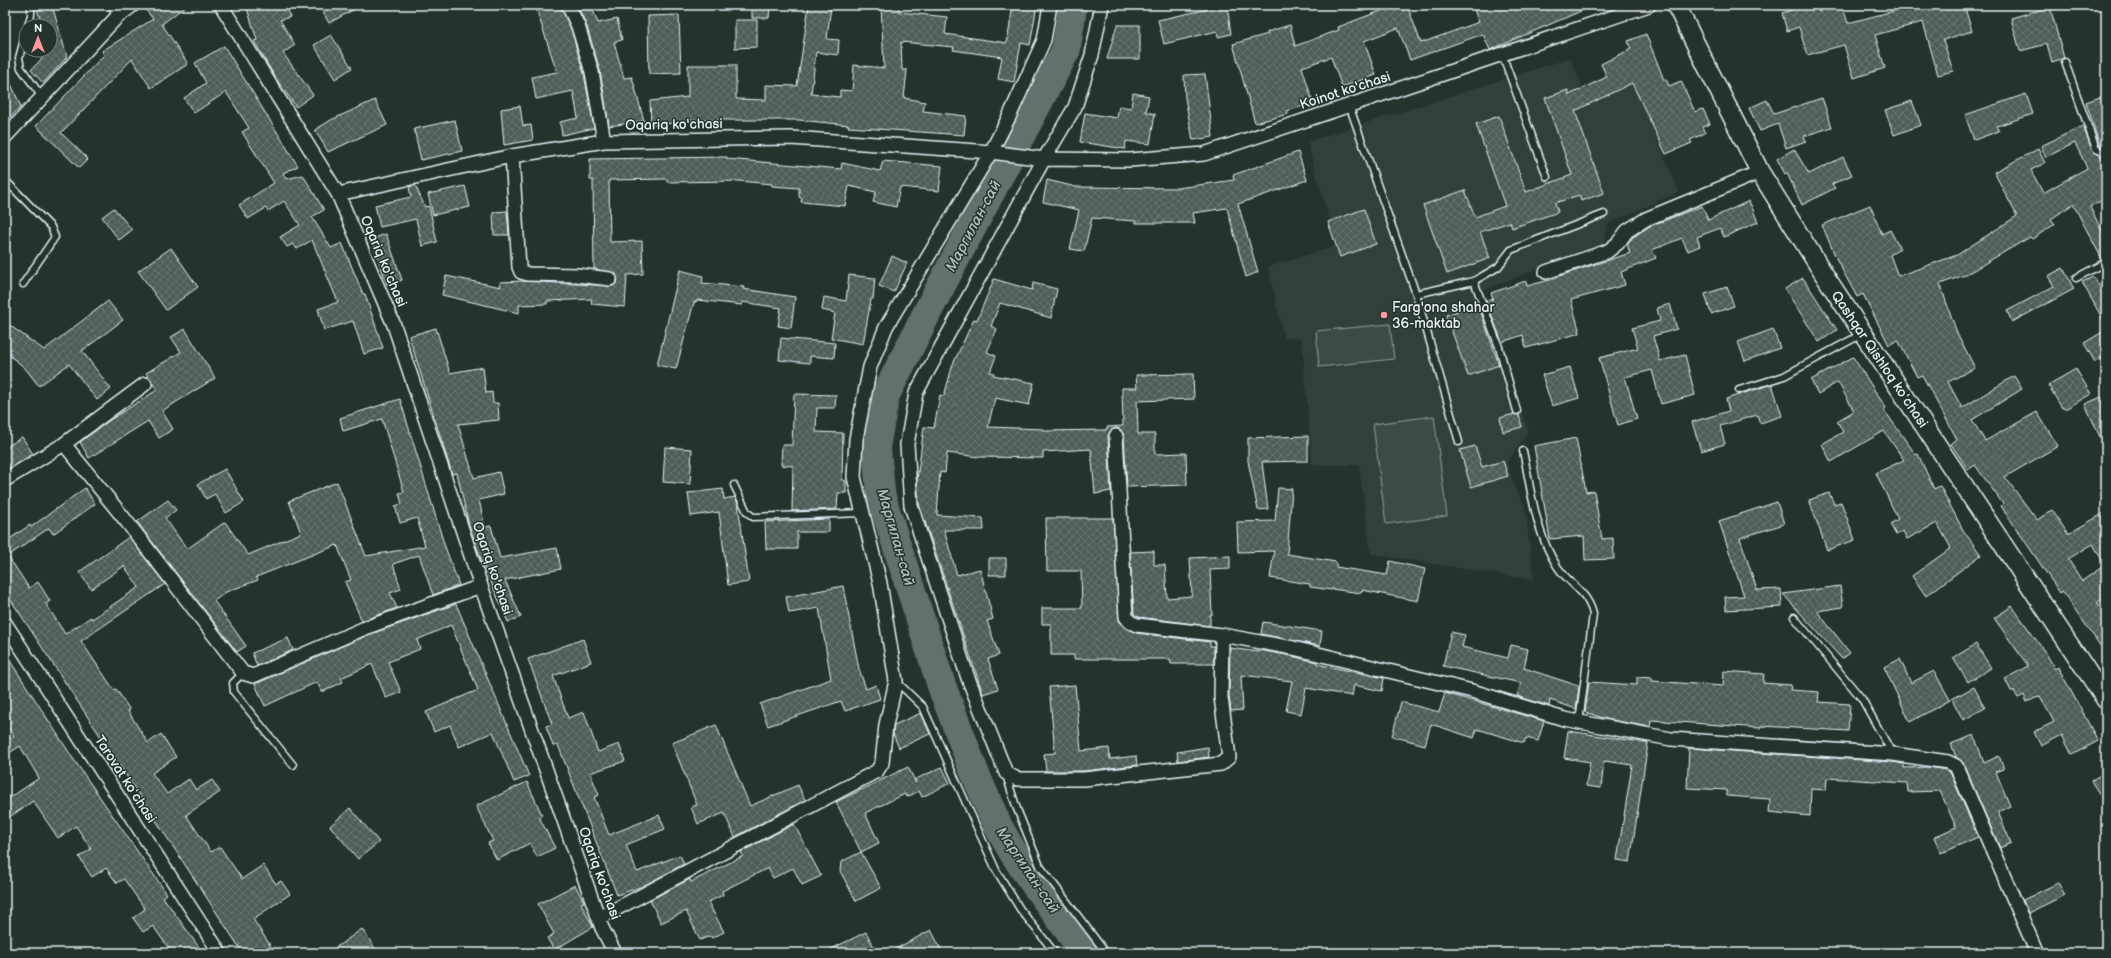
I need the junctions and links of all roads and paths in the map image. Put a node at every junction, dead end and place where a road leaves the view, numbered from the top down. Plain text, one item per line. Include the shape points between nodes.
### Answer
1 (31, 5) edge
2 (112, 5) edge
3 (133, 5) edge
4 (220, 5) edge
5 (568, 5) edge
6 (1050, 5) edge
7 (1102, 5) edge
8 (1649, 5) edge
9 (1676, 5) edge
10 (30, 18) edge
11 (116, 18) junction
12 (1502, 54) junction
13 (19, 58) edge
14 (2065, 62) dead end
15 (42, 97) junction
16 (1349, 105) junction
17 (5, 137) edge
18 (604, 141) junction
19 (991, 152) junction
20 (2106, 153) edge
21 (512, 156) junction
22 (1044, 159) junction
23 (1760, 172) junction
24 (1547, 177) dead end
25 (5, 180) edge
26 (338, 194) junction
27 (1604, 214) dead end
28 (2106, 262) edge
29 (1546, 272) dead end
30 (2076, 278) dead end
31 (610, 279) dead end
32 (1474, 281) junction
33 (23, 284) dead end
34 (1416, 294) junction
35 (1863, 333) junction
36 (145, 384) dead end
37 (1739, 390) dead end
38 (1517, 411) dead end
39 (1116, 436) dead end
40 (1459, 442) dead end
41 (64, 444) junction
42 (1523, 450) dead end
43 (5, 480) edge
44 (734, 485) dead end
45 (863, 513) junction
46 (482, 586) junction
47 (1794, 617) dead end
48 (5, 623) edge
49 (1222, 635) junction
50 (243, 673) junction
51 (896, 681) junction
52 (2106, 700) edge
53 (1580, 722) junction
54 (1893, 754) junction
55 (292, 765) dead end
56 (1006, 773) junction
57 (599, 918) junction
58 (220, 953) edge
59 (615, 953) edge
60 (1055, 953) edge
61 (1106, 953) edge
62 (2037, 953) edge

1 - 10 lane
2 - 11 lane
3 - 11 street
4 - 26 street, Oqariq ko'chasi
5 - 18 street via 578,26 592,72
6 - 19 street via 1044,40
7 - 22 street via 1092,55 1075,107
8 - 12 street, Koinot ko'chasi
9 - 23 main road, Qashqar Qishloq koʻchasi
11 - 15 street
12 - 16 street, Koinot ko'chasi
12 - 24 lane
13 - 15 lane via 21,68
14 - 20 lane via 2096,149
15 - 17 street
16 - 22 street, Koinot ko'chasi via 1204,154 1130,160
16 - 34 lane
18 - 19 street, Oqariq ko'chasi via 791,138
18 - 21 street, Oqariq ko'chasi
19 - 22 street, Koinot ko'chasi
19 - 45 street via 886,327 870,367 854,462 854,477
21 - 26 street, Oqariq ko'chasi
21 - 31 street via 521,272
22 - 56 street via 916,393 907,444 911,506 968,678
23 - 29 street via 1646,219 1627,231 1608,251
23 - 35 main road, Qashqar Qishloq koʻchasi
25 - 33 lane via 51,227 55,237
26 - 46 street, Oqariq ko'chasi via 394,325
27 - 32 lane via 1511,250 1498,267
28 - 30 lane
32 - 34 lane
32 - 38 lane via 1499,347
34 - 40 lane
35 - 37 lane via 1784,376
35 - 52 main road, Qashqar Qishloq koʻchasi
36 - 41 street
39 - 49 street via 1126,617 1137,625
41 - 43 street
41 - 50 street
42 - 53 lane via 1536,517 1546,546 1557,566 1590,601 1593,614
44 - 45 lane via 747,512 753,517
45 - 51 street via 880,583
46 - 50 street via 365,628 253,676
46 - 57 street, Oqariq ko'chasi
47 - 54 lane via 1862,699
48 - 58 street, Tarovat koʻchasi
49 - 53 street via 1293,648 1472,691
49 - 56 street via 1221,697 1229,757 1221,764 1084,779 1016,779
50 - 55 lane via 233,683 234,692
51 - 57 street via 886,725 882,764 877,771
51 - 60 lane via 923,707 996,870 1020,909
53 - 54 street via 1671,739
54 - 62 street via 1948,762 1956,766
56 - 61 lane via 1017,809 1040,866
57 - 59 street, Oqariq ko'chasi

